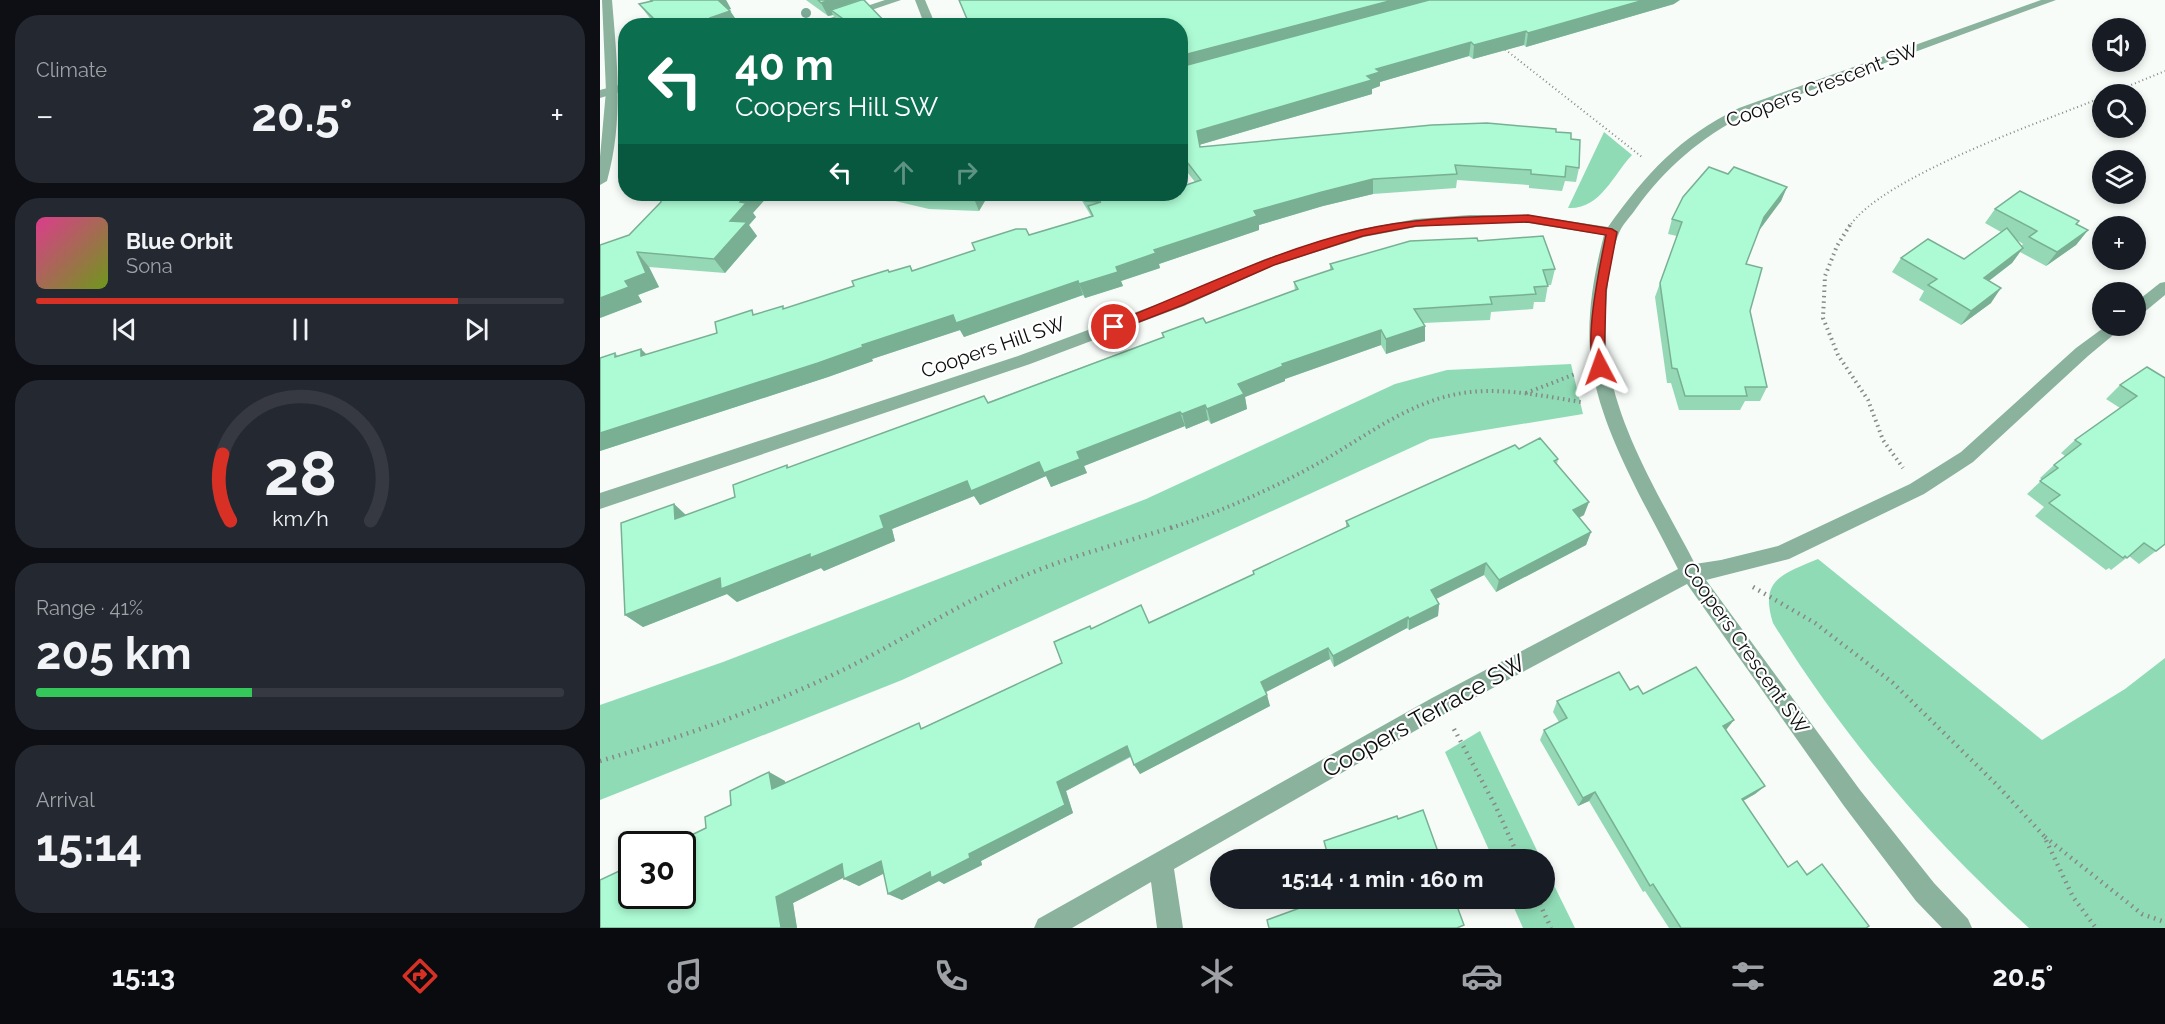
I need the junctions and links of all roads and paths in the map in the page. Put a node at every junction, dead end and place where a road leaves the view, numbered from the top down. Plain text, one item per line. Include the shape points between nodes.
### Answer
1 (607, 0) edge
2 (896, 0) edge
3 (920, 0) edge
4 (2051, 0) edge
5 (837, 18) edge
6 (928, 18) edge
7 (1494, 40) edge
8 (2165, 71) edge
9 (2133, 84) edge
10 (606, 92) edge
11 (2092, 102) edge
12 (1659, 171) junction
13 (600, 181) edge
14 (1612, 232) junction
15 (2165, 287) edge
16 (2146, 302) edge
17 (2103, 336) edge
18 (1600, 367) junction
19 (1525, 393) junction
20 (1611, 407) junction
21 (1917, 489) junction
22 (600, 501) edge
23 (1722, 569) junction
24 (1690, 573) junction
25 (1440, 705) junction
26 (600, 761) edge
27 (2044, 836) junction
28 (1515, 849) edge
29 (1161, 863) junction
30 (1542, 909) edge
31 (2165, 922) edge
32 (1047, 928) edge
33 (1170, 928) edge
34 (1551, 928) edge
35 (1959, 928) edge
36 (2096, 928) edge

1 - 10 street
2 - 5 street
3 - 6 street
4 - 12 street, Coopers Crescent SW via 1743,111 1713,126
7 - 12 path
8 - 9 path
10 - 13 street via 608,148
11 - 21 path via 1949,160 1887,193 1856,216 1837,246 1825,276 1823,318 1838,355 1868,400 1883,440
12 - 14 street, Coopers Crescent SW
14 - 18 street, Coopers Crescent SW via 1601,283 1597,340
14 - 22 street, Coopers Hill SW via 1528,219 1482,219 1416,223 1362,233 1270,262 1179,302 1024,360
15 - 16 street
17 - 21 street via 1967,457
18 - 19 path
18 - 20 street, Coopers Crescent SW
19 - 20 path
19 - 26 path via 1461,393 1426,404 1296,476 1238,503 1010,582 884,650 768,704
20 - 24 street, Coopers Crescent SW via 1632,460
21 - 23 street via 1782,553
23 - 24 street
23 - 27 path via 1815,623 1893,683
24 - 25 street, Coopers Terrace SW
24 - 35 street, Coopers Crescent SW via 1852,798 1925,892
25 - 28 path
25 - 29 street, Coopers Terrace SW
27 - 31 path via 2142,914
27 - 36 path via 2073,897
29 - 32 street, Coopers Terrace SW
29 - 33 street
30 - 34 path

